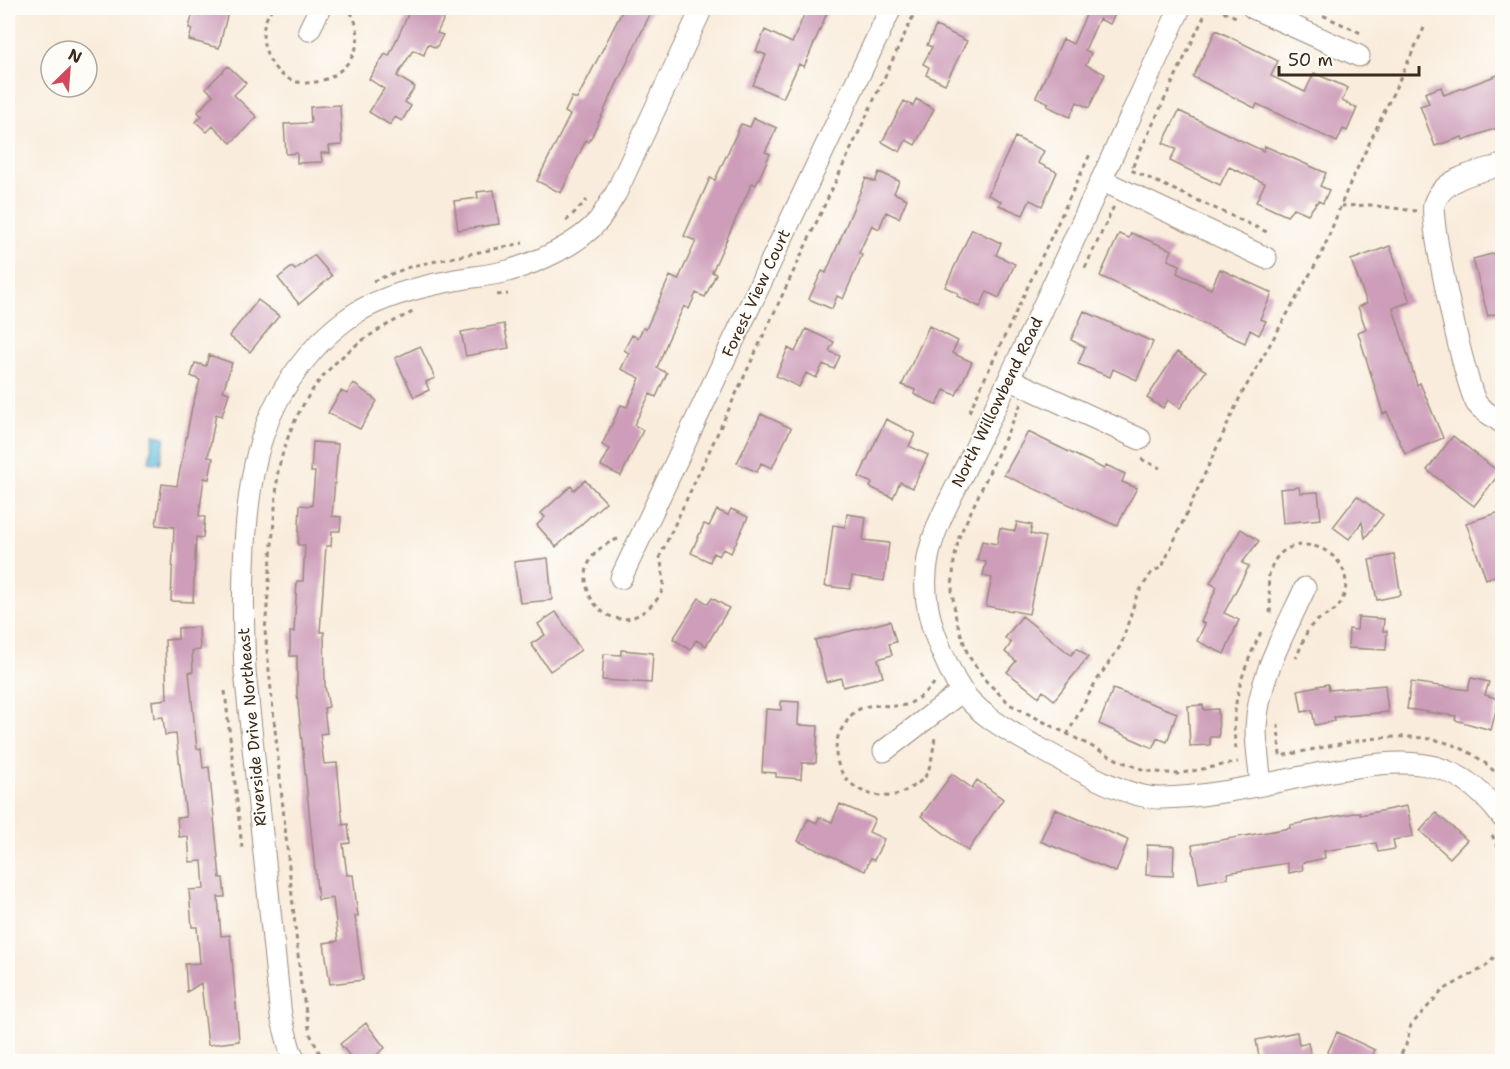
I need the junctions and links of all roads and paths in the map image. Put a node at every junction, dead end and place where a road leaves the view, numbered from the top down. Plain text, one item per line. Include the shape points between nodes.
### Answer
1 (272, 8) edge
2 (320, 8) edge
3 (348, 8) edge
4 (702, 8) edge
5 (891, 8) edge
6 (1180, 8) edge
7 (1208, 8) edge
8 (1253, 8) edge
9 (1306, 8) edge
10 (1424, 28) dead end
11 (309, 30) dead end
12 (1363, 34) dead end
13 (1359, 56) dead end
14 (1094, 143) dead end
15 (1503, 165) edge
16 (1101, 180) junction
17 (589, 198) dead end
18 (1115, 204) dead end
19 (1341, 206) junction
20 (1433, 213) junction
21 (563, 225) dead end
22 (1269, 233) dead end
23 (530, 242) dead end
24 (1266, 258) dead end
25 (1081, 276) dead end
26 (369, 283) dead end
27 (508, 294) dead end
28 (488, 297) dead end
29 (423, 307) dead end
30 (1009, 379) junction
31 (1022, 404) dead end
32 (964, 422) dead end
33 (1503, 423) edge
34 (1139, 448) joint
35 (1160, 468) dead end
36 (621, 578) dead end
37 (1305, 588) dead end
38 (1293, 666) dead end
39 (934, 680) dead end
40 (225, 681) dead end
41 (961, 692) junction
42 (1278, 723) dead end
43 (936, 734) dead end
44 (1067, 735) junction
45 (884, 751) dead end
46 (1503, 779) edge
47 (1261, 784) junction
48 (1495, 823) edge
49 (242, 853) dead end
50 (1503, 855) edge
51 (1503, 889) edge
52 (296, 1062) edge
53 (324, 1062) edge
54 (1397, 1062) edge

1 - 3 path via 264,20 262,44 273,68 288,79 310,84 332,78 347,65 357,45 357,20
2 - 11 street
4 - 52 street, Riverside Drive Northeast via 616,193 598,221 534,261 507,271 399,294 359,312 300,366 263,435 252,484 247,545 245,670 280,1016
5 - 36 street, Forest View Court
6 - 16 street, North Willowbend Road
7 - 22 path via 1131,170
8 - 13 street
9 - 12 path
10 - 19 path
14 - 32 path
15 - 20 street via 1444,188
16 - 24 street
16 - 30 street, North Willowbend Road
17 - 21 path
18 - 25 path
19 - 20 path via 1370,205
19 - 44 path via 1322,253 1240,397 1162,567 1152,572 1137,595 1121,645
20 - 33 street via 1432,225 1452,318 1476,404
23 - 26 path via 412,266
27 - 28 path
29 - 53 path via 378,328 330,367 300,405 278,471 266,631 302,984 310,1034
30 - 34 street
30 - 41 street, North Willowbend Road via 941,519 927,559 928,615 935,640
31 - 44 path via 959,537 952,591 956,619 968,654 986,681 1011,705
34 - 35 path
37 - 47 street via 1269,668 1260,699 1256,728
38 - 44 path via 1311,626 1336,611 1345,593 1345,573 1334,554 1316,545 1298,544 1282,552 1271,566 1267,581 1270,612 1244,666 1234,701 1238,764 1177,774 1147,771
39 - 43 path via 934,686 907,705 866,705 851,715 838,736 837,757 853,787 873,795 898,796 924,778
40 - 49 path
41 - 45 street
41 - 47 street, North Willowbend Road via 992,720 1062,761 1126,790 1159,798
42 - 46 path via 1280,756 1403,736 1444,742 1477,757
47 - 48 street, North Willowbend Road via 1388,761 1421,764 1454,774 1485,794
48 - 50 path
51 - 54 path via 1501,949 1485,967 1443,990 1411,1025 1407,1045

